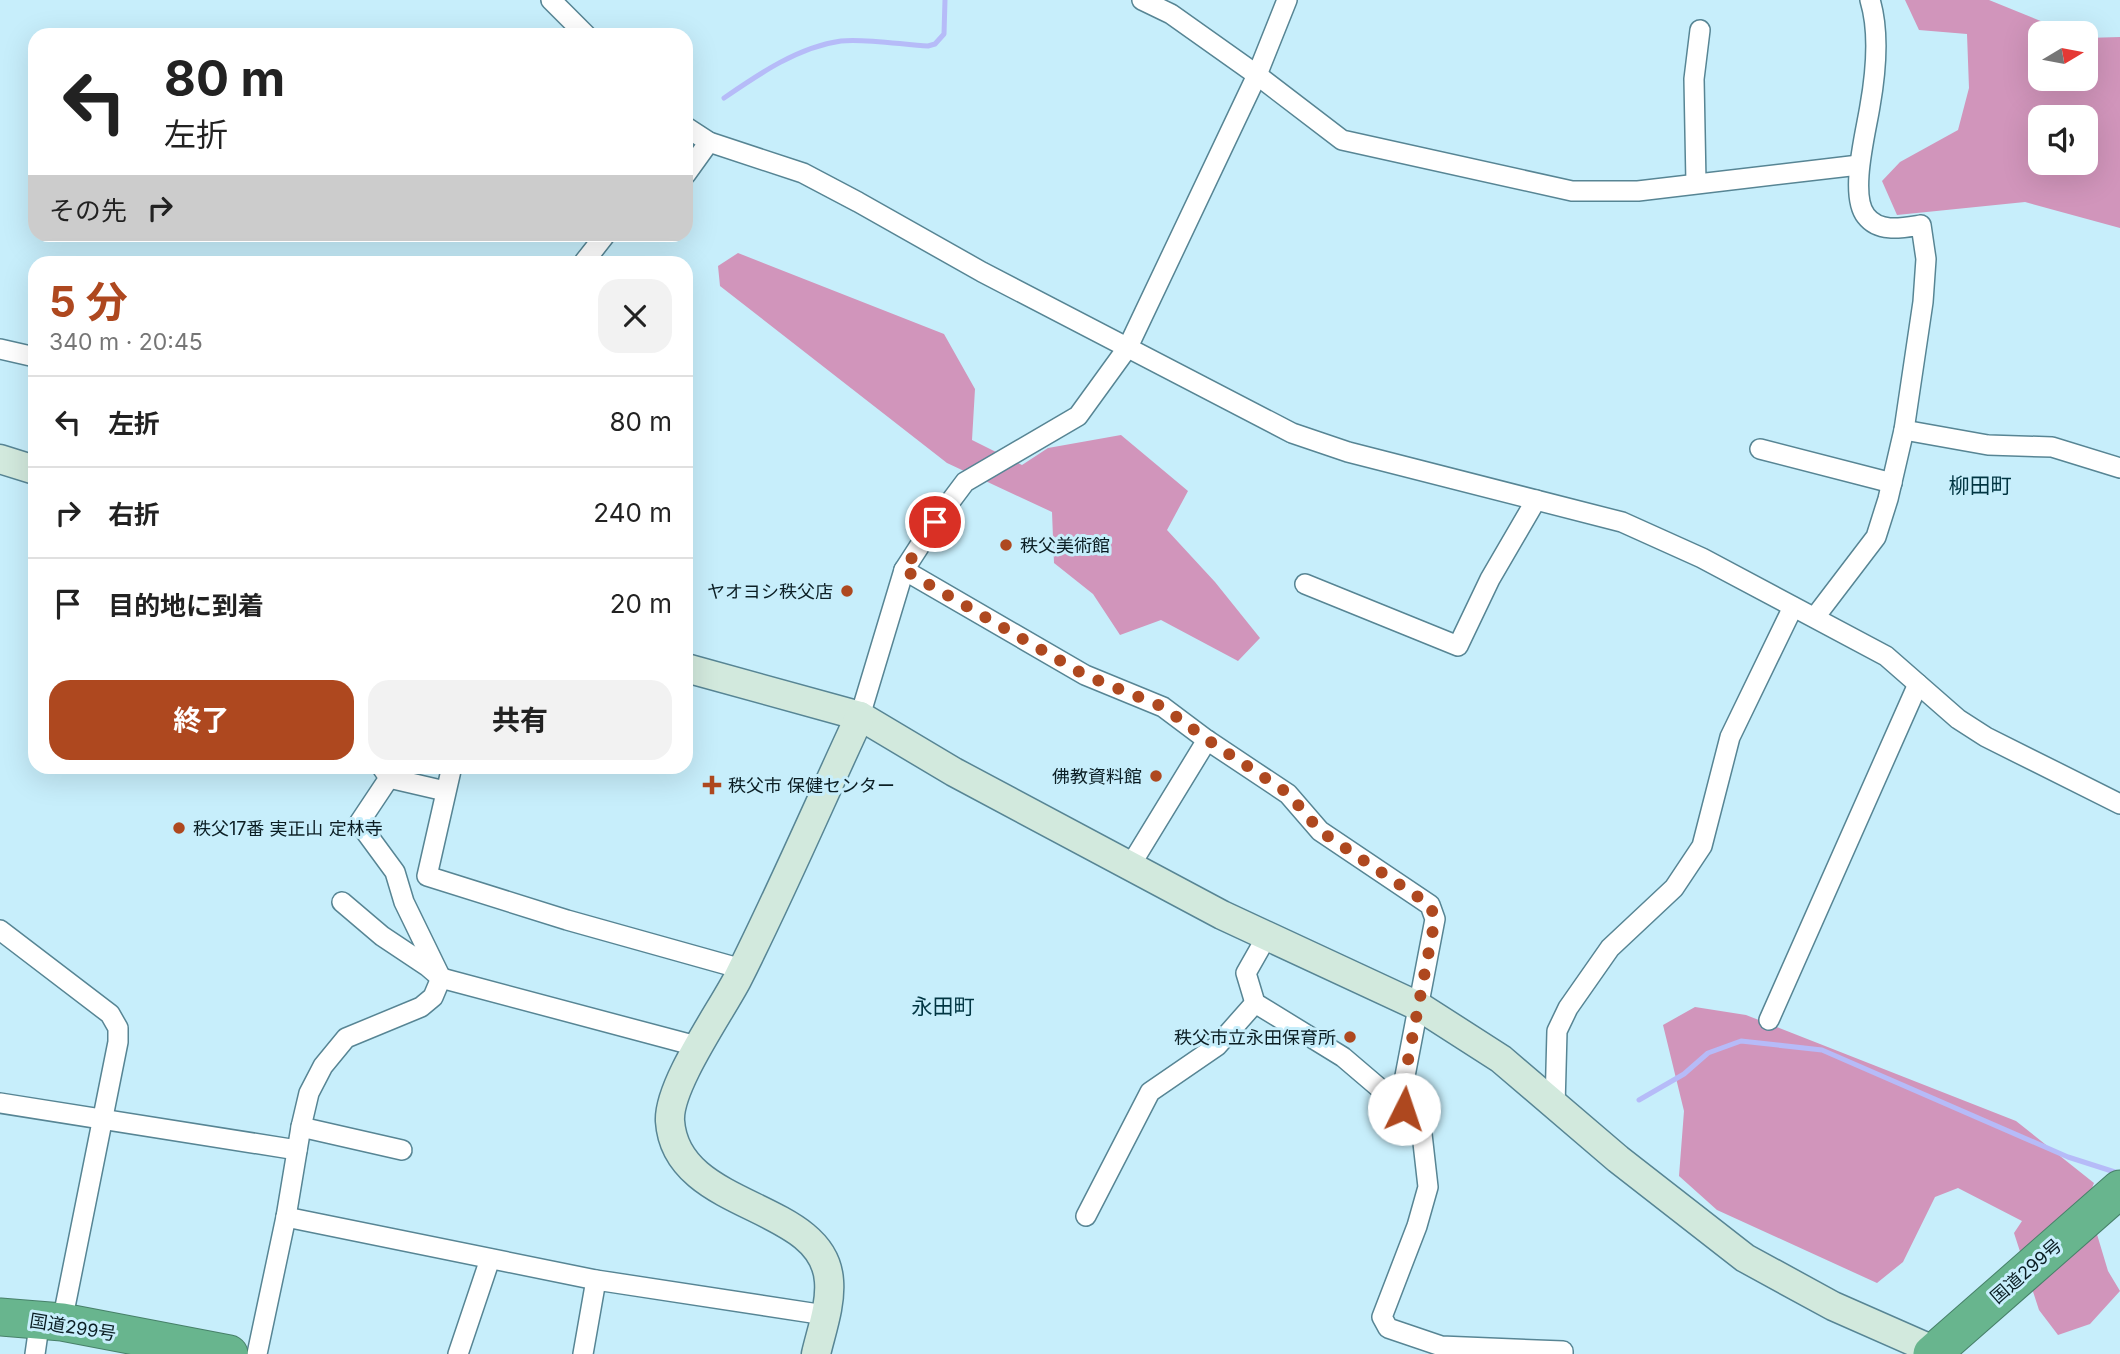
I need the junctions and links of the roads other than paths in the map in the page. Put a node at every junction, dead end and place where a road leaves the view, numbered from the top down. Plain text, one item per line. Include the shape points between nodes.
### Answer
1 (551, 0) edge
2 (1142, 0) edge
3 (1287, 0) edge
4 (1870, 0) edge
5 (579, 28) edge
6 (1700, 30) dead end
7 (1257, 75) junction
8 (693, 132) edge
9 (709, 142) junction
10 (693, 164) edge
11 (1859, 165) junction
12 (1696, 183) junction
13 (600, 242) edge
14 (589, 256) edge
15 (1128, 347) junction
16 (0, 349) edge
17 (28, 356) edge
18 (1904, 430) junction
19 (1759, 449) dead end
20 (0, 459) edge
21 (28, 468) edge
22 (2120, 468) edge
23 (1892, 483) junction
24 (1536, 500) junction
25 (904, 570) junction
26 (1305, 584) dead end
27 (1793, 607) junction
28 (1815, 617) junction
29 (693, 670) edge
30 (1918, 684) junction
31 (860, 716) junction
32 (1208, 740) junction
33 (384, 774) edge
34 (391, 774) edge
35 (450, 774) edge
36 (445, 791) junction
37 (2120, 804) edge
38 (1130, 866) junction
39 (342, 902) dead end
40 (0, 930) edge
41 (1267, 936) junction
42 (742, 969) junction
43 (441, 978) junction
44 (1255, 1003) junction
45 (1420, 1007) junction
46 (1769, 1020) dead end
47 (700, 1047) junction
48 (0, 1103) edge
49 (1555, 1106) junction
50 (1404, 1109) junction
51 (102, 1120) junction
52 (301, 1126) junction
53 (297, 1150) junction
54 (402, 1150) dead end
55 (2120, 1189) edge
56 (1086, 1216) dead end
57 (286, 1217) junction
58 (490, 1259) junction
59 (596, 1280) junction
60 (825, 1315) junction
61 (0, 1317) edge
62 (46, 1332) edge
63 (142, 1346) edge
64 (1936, 1353) edge
65 (229, 1354) edge
66 (257, 1354) edge
67 (458, 1354) edge
68 (583, 1354) edge
69 (816, 1354) edge
70 (1563, 1354) edge

1 - 5 street
2 - 7 street via 1171,14
3 - 7 street
4 - 11 street via 1876,49
6 - 12 street via 1694,79
7 - 12 street via 1342,140 1572,191 1638,191
7 - 15 street
8 - 9 street
9 - 10 street
9 - 15 street via 803,173
11 - 12 street
11 - 18 street via 1860,205 1865,215 1875,224 1895,229 1921,225 1926,259 1923,302
13 - 14 street
15 - 24 street via 1292,433
15 - 25 street via 1078,416 964,482
16 - 17 street
18 - 22 street via 1988,445 2052,447
18 - 23 street
19 - 23 street
20 - 21 street
23 - 28 street via 1876,537
24 - 26 street via 1458,646
24 - 27 street via 1622,522
25 - 31 street
25 - 32 street via 1085,675 1163,707
27 - 28 street
27 - 49 street via 1730,737 1702,846 1674,888 1610,948 1568,1008 1558,1031
28 - 30 street via 1886,656
29 - 31 street
30 - 37 street via 1986,737
30 - 46 street
31 - 38 street
31 - 42 street
32 - 38 street
32 - 45 street via 1289,794 1320,831 1430,905 1435,919
33 - 43 street via 359,823 396,872 404,902
34 - 36 street
35 - 36 street
36 - 42 street via 427,876
38 - 41 street
39 - 43 street
40 - 51 street via 110,1014 118,1028
41 - 44 street via 1246,973
41 - 45 street
42 - 47 street
43 - 47 street
43 - 52 street via 433,997 421,1007 346,1038 309,1093
44 - 50 street via 1343,1057
44 - 56 street via 1217,1046 1150,1092
45 - 49 street via 1502,1059
45 - 50 street via 1405,1076
47 - 60 street via 674,1092 670,1121 675,1143 689,1165 714,1188 785,1222 817,1248 829,1282
48 - 51 street
49 - 64 street via 1745,1258 1833,1306
50 - 70 street via 1422,1134 1429,1187 1382,1317 1388,1328 1441,1346
51 - 53 street
51 - 62 street
52 - 53 street
52 - 54 street
53 - 57 street
55 - 64 highway, 国道299号
57 - 58 street
57 - 66 street
58 - 59 street
58 - 67 street
59 - 60 street
59 - 68 street
60 - 69 street
61 - 62 highway, 国道299号
62 - 63 highway, 国道299号
63 - 65 highway, 国道299号

